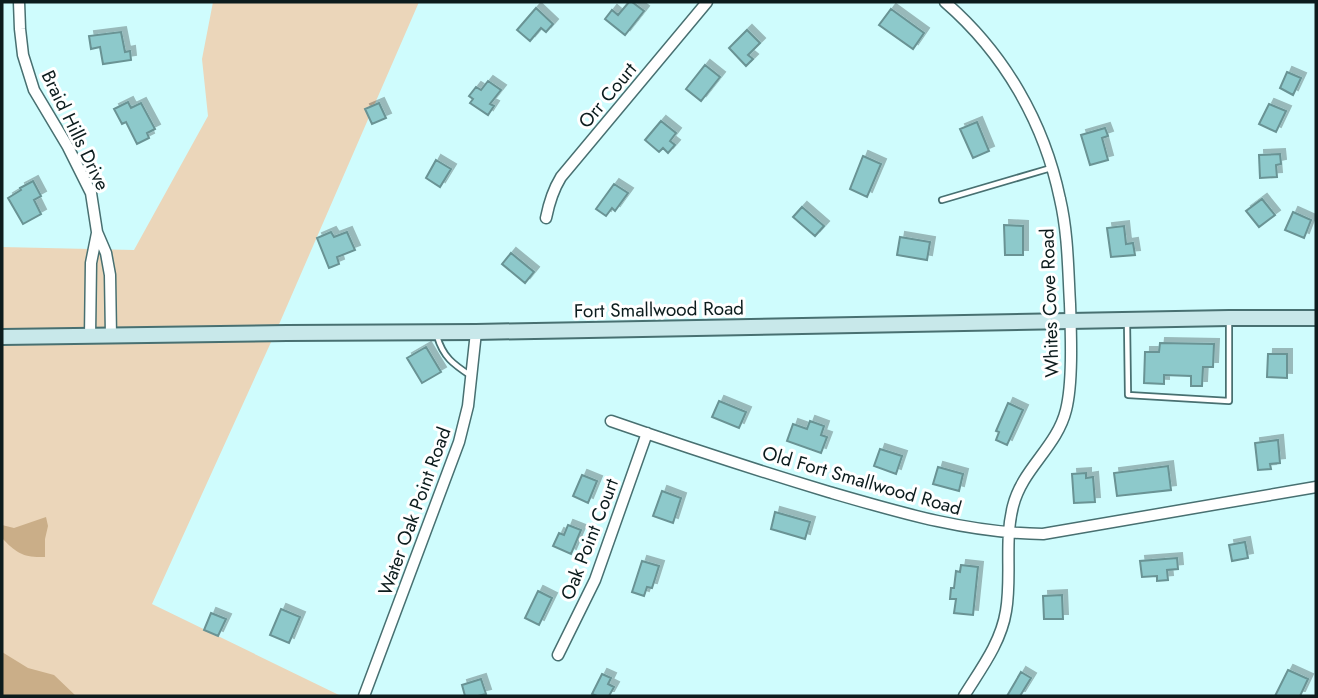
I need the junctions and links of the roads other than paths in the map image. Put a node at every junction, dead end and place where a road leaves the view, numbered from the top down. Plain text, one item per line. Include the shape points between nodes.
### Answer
1 (19, 2) edge
2 (707, 2) edge
3 (945, 2) edge
4 (1052, 167) junction
5 (942, 200) dead end
6 (547, 218) dead end
7 (97, 232) junction
8 (1229, 318) junction
9 (1316, 318) edge
10 (1071, 320) junction
11 (1127, 320) junction
12 (436, 332) junction
13 (476, 332) junction
14 (90, 335) junction
15 (111, 336) junction
16 (2, 337) edge
17 (472, 376) junction
18 (611, 421) dead end
19 (646, 433) junction
20 (1316, 487) edge
21 (1008, 533) junction
22 (558, 655) dead end
23 (364, 696) edge
24 (964, 696) edge

1 - 7 street, Braid Hills Drive via 23,55 34,90 91,193
2 - 6 street, Orr Court via 561,177
3 - 4 street, Whites Cove Road via 975,30 1013,80
4 - 5 lane
4 - 10 street, Whites Cove Road via 1064,223
7 - 14 street, Braid Hills Drive via 91,263
7 - 15 street, Braid Hills Drive via 110,275
8 - 9 main road, Fort Smallwood Road
8 - 11 main road, Fort Smallwood Road
8 - 11 lane via 1229,401 1128,395
10 - 11 main road, Fort Smallwood Road
10 - 13 main road, Fort Smallwood Road
10 - 21 street, Whites Cove Road via 1066,411 1055,437 1018,491
12 - 13 main road, Fort Smallwood Road
12 - 15 main road, Fort Smallwood Road
12 - 17 lane via 447,357
13 - 17 street, Water Oak Point Road
14 - 15 main road, Fort Smallwood Road
14 - 16 main road, Fort Smallwood Road
17 - 23 street, Water Oak Point Road via 459,442
18 - 19 street, Old Fort Smallwood Road
19 - 21 street, Old Fort Smallwood Road via 890,510
19 - 22 street, Oak Point Court via 595,580
20 - 21 street, Old Fort Smallwood Road via 1043,534
21 - 24 street, Whites Cove Road via 1003,624

